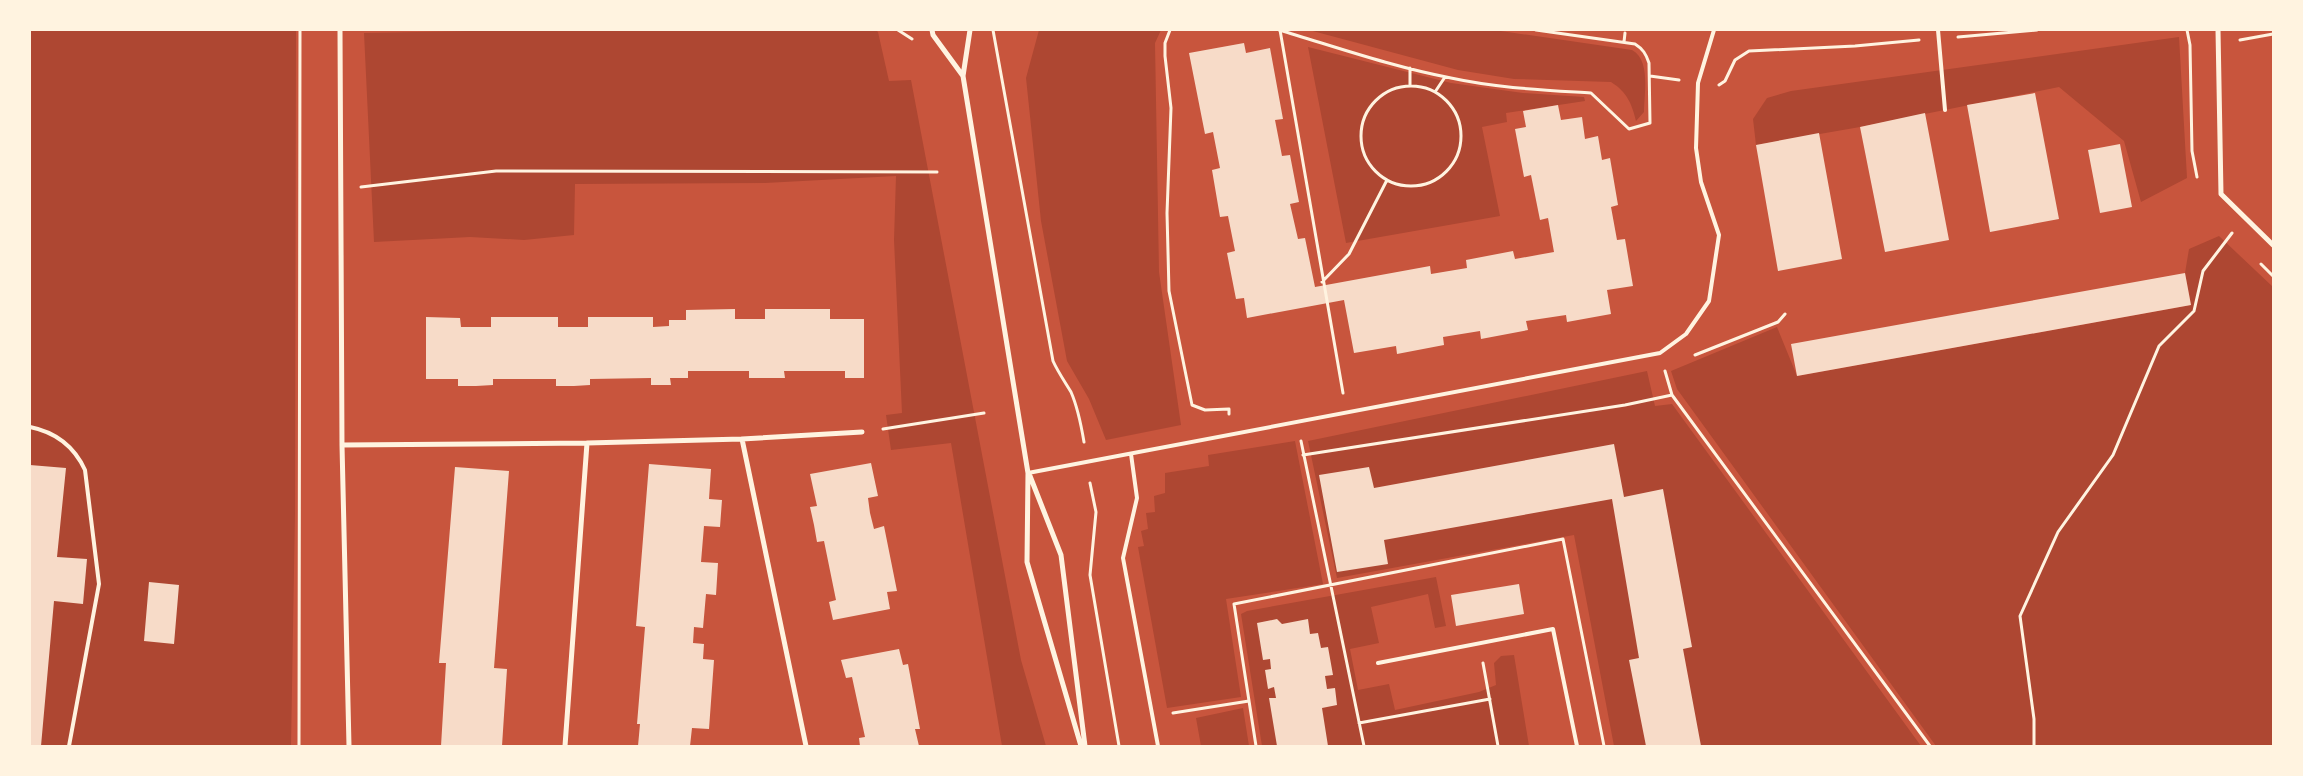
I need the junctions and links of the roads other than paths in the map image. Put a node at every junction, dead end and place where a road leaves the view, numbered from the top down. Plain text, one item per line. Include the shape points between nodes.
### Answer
1 (340, 30) edge
2 (932, 30) edge
3 (970, 30) edge
4 (1714, 30) edge
5 (1938, 30) edge
6 (2218, 30) edge
7 (963, 76) junction
8 (1944, 110) dead end
9 (2273, 246) edge
10 (30, 427) edge
11 (862, 432) road end
12 (742, 439) junction
13 (587, 443) junction
14 (342, 445) junction
15 (1131, 454) junction
16 (1028, 473) junction
17 (1378, 663) dead end
18 (69, 746) edge
19 (349, 746) edge
20 (565, 746) edge
21 (806, 746) edge
22 (1081, 746) edge
23 (1085, 746) edge
24 (1158, 746) edge
25 (1577, 746) edge

1 - 14 street
2 - 7 street via 933,36
3 - 7 street
4 - 15 lane via 1698,82 1696,148 1701,182 1719,235 1708,301 1686,334 1660,354
5 - 8 lane
6 - 9 street via 2221,194
7 - 16 street
10 - 18 lane via 46,430 62,439 79,456 85,470 99,584
11 - 12 street
12 - 13 street
12 - 21 street
13 - 14 street
13 - 20 street
14 - 19 street
15 - 16 lane
15 - 24 lane via 1137,498 1123,558
16 - 22 street via 1027,562
16 - 23 street via 1061,555
17 - 25 lane via 1553,629

